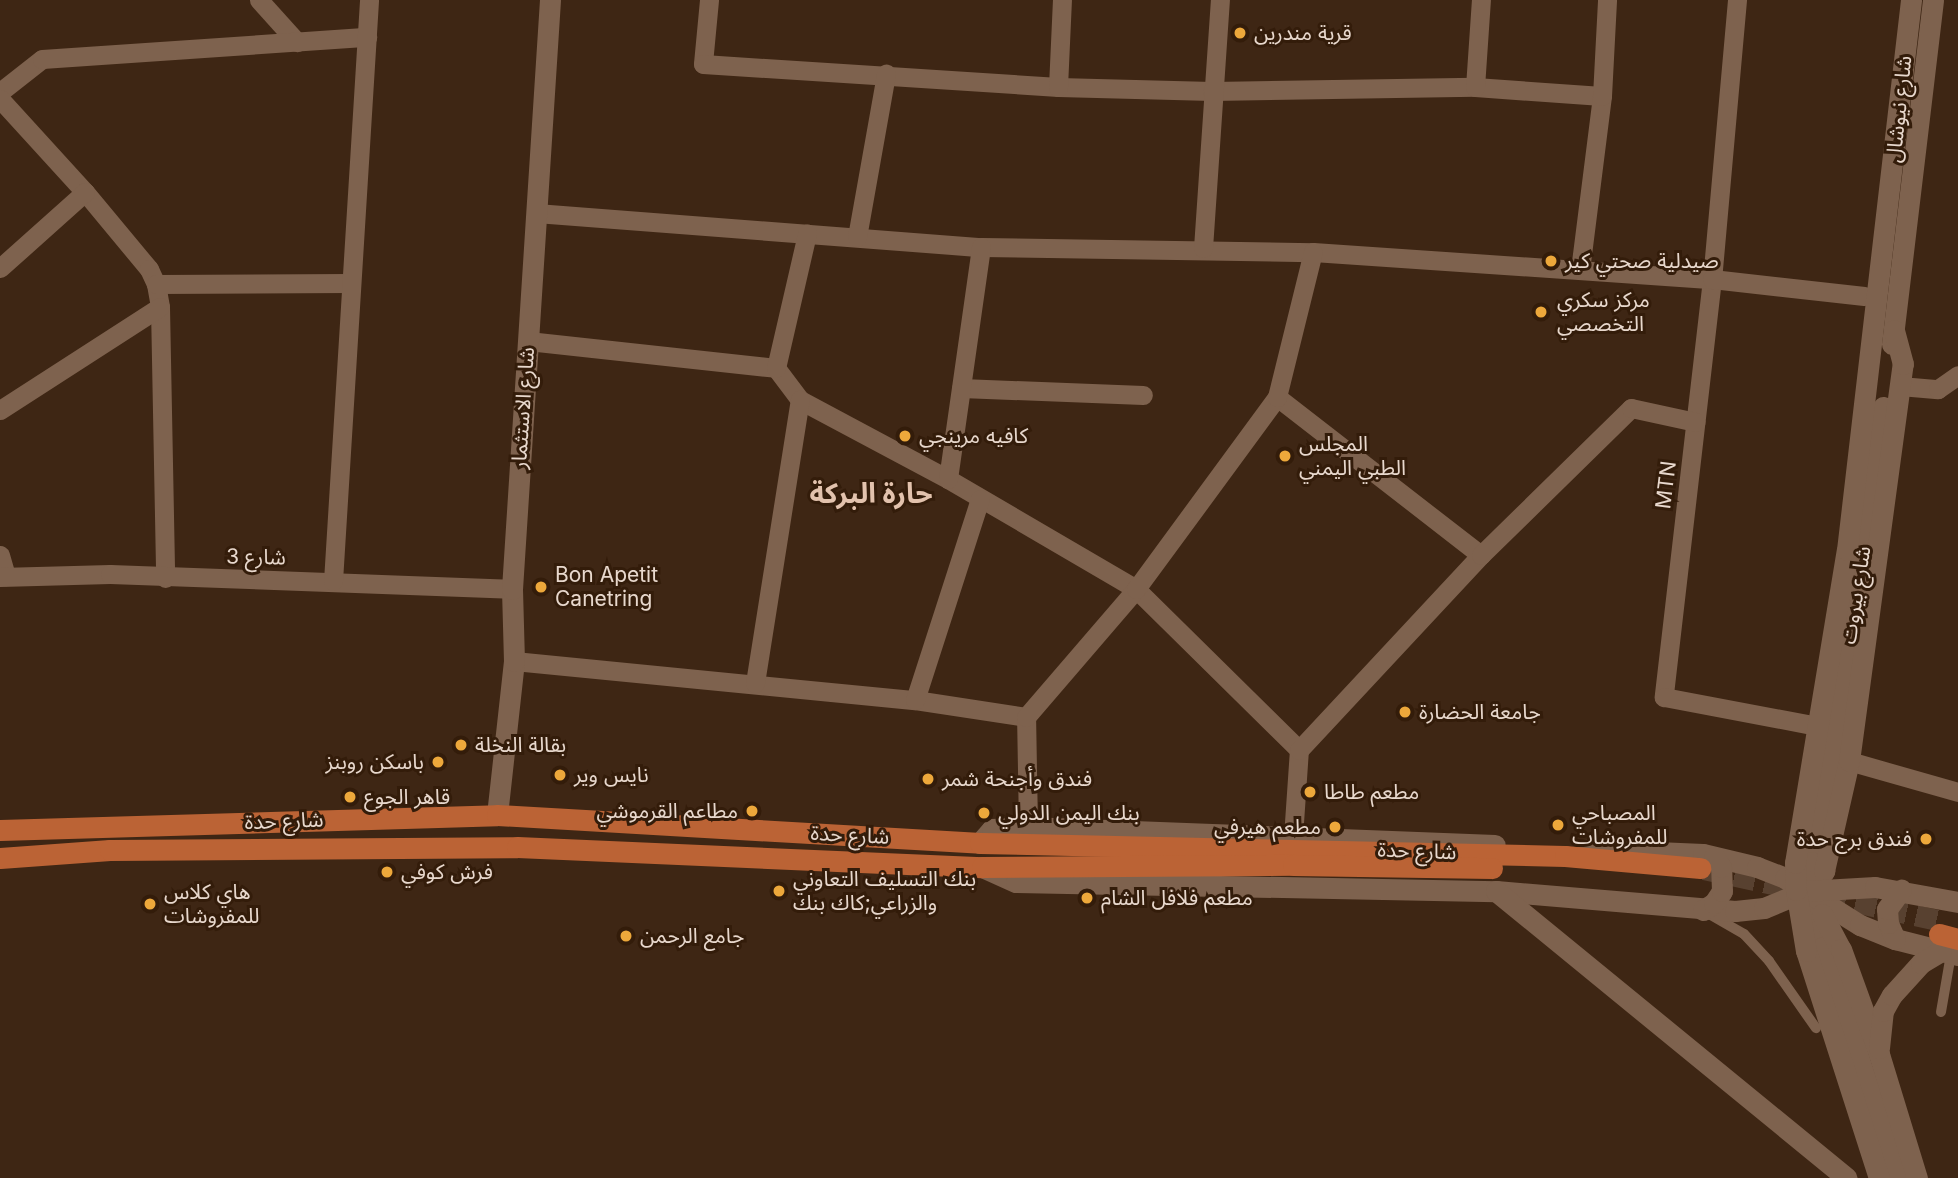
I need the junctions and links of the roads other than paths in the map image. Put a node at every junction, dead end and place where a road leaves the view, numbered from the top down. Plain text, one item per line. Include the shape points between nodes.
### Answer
1 (258, 0) edge
2 (369, 0) edge
3 (550, 0) edge
4 (709, 0) edge
5 (1062, 0) edge
6 (1220, 0) edge
7 (1481, 0) edge
8 (1607, 0) edge
9 (1737, 0) edge
10 (1910, 0) edge
11 (1933, 0) edge
12 (367, 37) junction
13 (297, 42) junction
14 (886, 74) junction
15 (1058, 87) junction
16 (1475, 87) junction
17 (1212, 91) junction
18 (0, 92) edge
19 (1602, 96) junction
20 (0, 99) edge
21 (85, 192) junction
22 (536, 213) junction
23 (1888, 217) junction
24 (807, 234) junction
25 (857, 237) junction
26 (981, 247) junction
27 (1203, 248) junction
28 (1313, 252) junction
29 (0, 268) edge
30 (1580, 270) junction
31 (1712, 279) junction
32 (350, 283) junction
33 (156, 284) junction
34 (1864, 296) junction
35 (160, 307) junction
36 (1894, 330) junction
37 (528, 341) junction
38 (776, 369) junction
39 (1958, 375) edge
40 (1900, 386) junction
41 (961, 388) junction
42 (1143, 395) dead end
43 (1277, 397) junction
44 (800, 400) junction
45 (0, 410) edge
46 (1696, 422) junction
47 (948, 479) junction
48 (980, 499) junction
49 (0, 555) edge
50 (1481, 555) junction
51 (3, 577) edge
52 (165, 578) junction
53 (333, 581) junction
54 (512, 589) junction
55 (1136, 589) junction
56 (514, 661) junction
57 (755, 683) junction
58 (915, 700) junction
59 (1026, 717) junction
60 (1805, 734) junction
61 (1299, 750) junction
62 (1849, 761) junction
63 (1958, 792) edge
64 (497, 815) junction
65 (1028, 827) junction
66 (0, 830) edge
67 (1293, 837) junction
68 (980, 842) junction
69 (1785, 853) junction
70 (0, 858) edge
71 (982, 867) junction
72 (1757, 867) junction
73 (1704, 869) junction
74 (1824, 871) junction
75 (1875, 887) junction
76 (1901, 890) junction
77 (1496, 891) junction
78 (1805, 891) junction
79 (1958, 902) edge
80 (1703, 910) junction
81 (1895, 940) junction
82 (1949, 940) edge
83 (1941, 1013) dead end
84 (1816, 1028) junction
85 (1878, 1054) junction
86 (1847, 1178) edge
87 (1863, 1178) edge
88 (1879, 1178) edge
89 (1897, 1178) edge
90 (1917, 1178) edge

1 - 13 street
2 - 12 street
3 - 22 street, شارع الاستثمار
4 - 14 street via 703,64
5 - 15 street
6 - 17 street
7 - 16 street
8 - 19 street
9 - 31 street, MTN
10 - 23 street, شارع نيوشال
11 - 36 street, شارع بيروت
12 - 13 street
12 - 32 street
13 - 18 street via 42,60
14 - 15 street
14 - 25 street
15 - 17 street
16 - 17 street
16 - 19 street
17 - 27 street
19 - 30 street
20 - 21 street
21 - 29 street
21 - 33 street via 149,269
22 - 24 street
22 - 37 street, شارع الاستثمار
23 - 34 street via 1872,236
23 - 88 street, شارع بيروت via 1847,550 1795,863 1806,951
24 - 25 street
24 - 38 street
25 - 26 street
26 - 27 street
26 - 41 street
27 - 28 street
28 - 30 street
28 - 43 street
30 - 31 street
31 - 34 street
31 - 46 street, MTN
32 - 33 street
32 - 53 street
33 - 35 street
34 - 60 street
35 - 45 street
35 - 52 street
36 - 40 street via 1903,364
36 - 89 street, شارع بيروت via 1812,863 1812,889 1823,947
37 - 38 street
37 - 54 street, شارع الاستثمار
38 - 44 street
39 - 40 street via 1938,389
40 - 62 street
41 - 42 street
41 - 47 street
43 - 50 street
43 - 55 street
44 - 47 street
44 - 57 street
46 - 50 street via 1631,408
46 - 60 street, MTN via 1664,697
47 - 48 street
48 - 55 street
48 - 58 street
49 - 51 street
50 - 61 street
51 - 52 street, شارع 3 via 110,574
52 - 53 street, شارع 3
53 - 54 street, شارع 3
54 - 56 street, شارع الاستثمار
55 - 59 street
55 - 61 street
56 - 57 street
56 - 64 street, شارع الاستثمار
57 - 58 street
58 - 59 street
59 - 65 street
60 - 62 street
60 - 69 street
61 - 67 street
62 - 63 street
62 - 74 street
64 - 66 main road, شارع حدة
64 - 68 main road, شارع حدة
65 - 67 street
65 - 68 street via 992,829
67 - 73 street via 1690,853
68 - 73 main road, شارع حدة via 1537,855
69 - 72 street via 1767,866
69 - 78 street via 1789,869
70 - 71 main road, شارع حدة via 110,850 517,847
71 - 73 main road, شارع حدة
71 - 77 street via 1016,882
72 - 73 street
72 - 78 street
73 - 80 street via 1721,867 1721,891
74 - 75 street
74 - 78 street
75 - 76 street
75 - 78 street
76 - 79 street
76 - 81 street via 1887,909
77 - 80 street
77 - 86 street
78 - 80 street via 1764,908
78 - 81 street via 1860,925
78 - 84 street via 1793,912 1791,928
78 - 85 street via 1840,949
80 - 84 lane via 1744,934
81 - 82 street
82 - 83 lane
82 - 85 street via 1892,995 1883,1011
84 - 87 street
85 - 90 street

